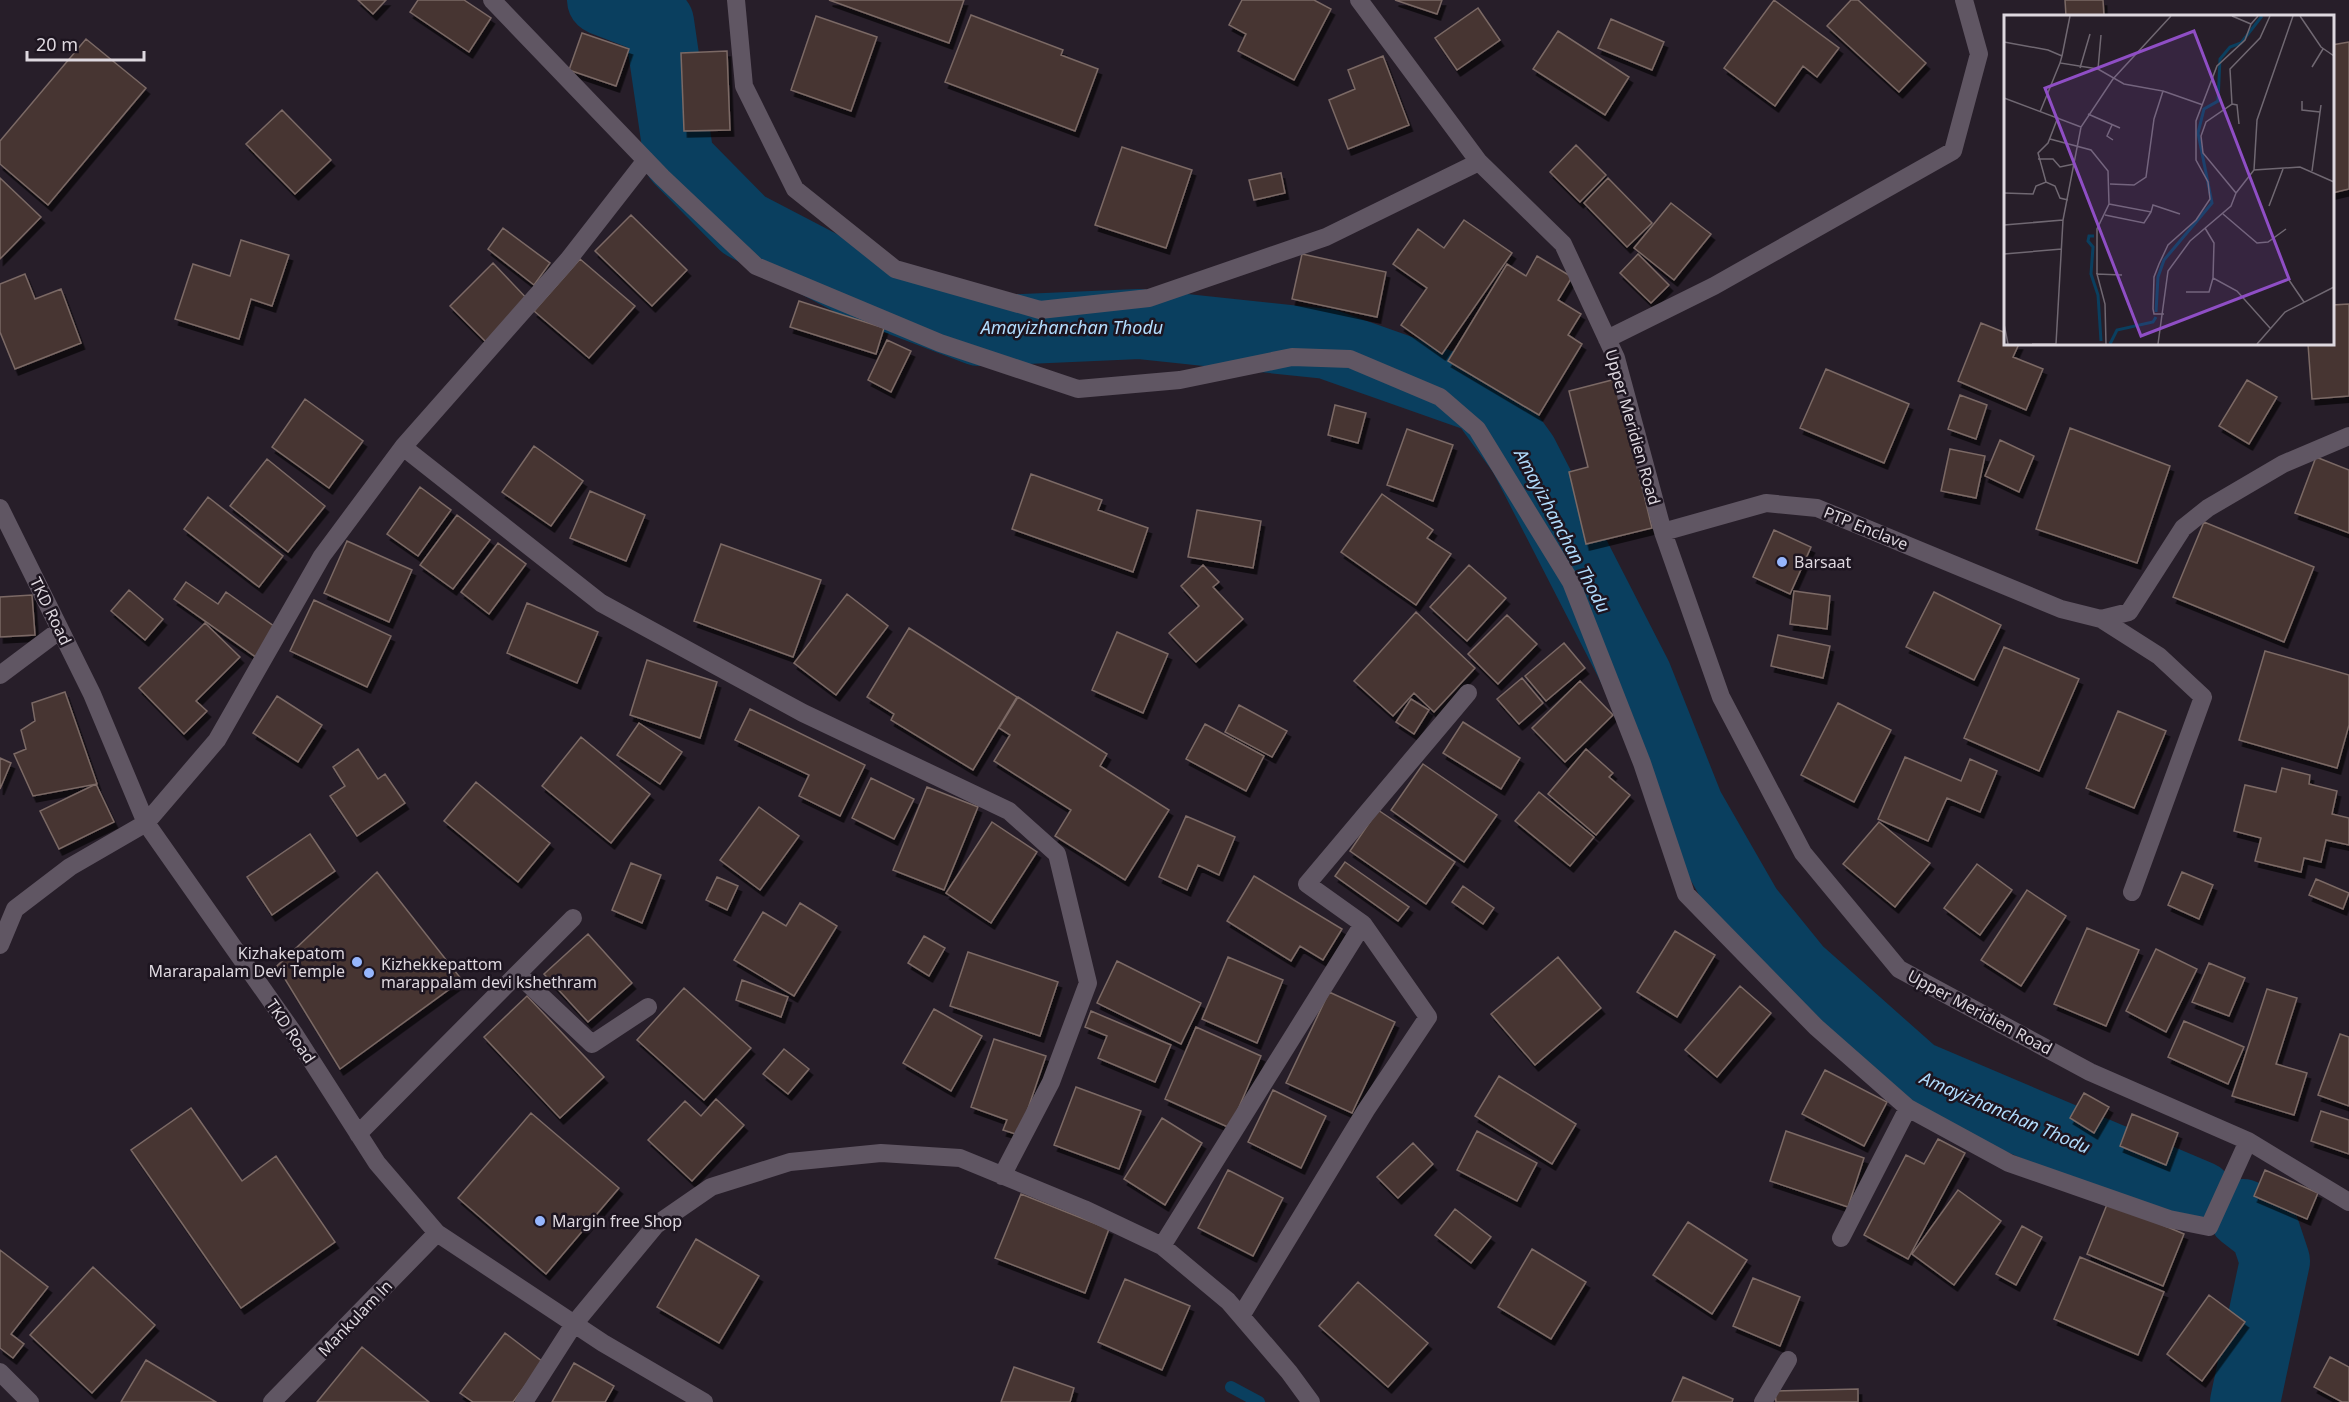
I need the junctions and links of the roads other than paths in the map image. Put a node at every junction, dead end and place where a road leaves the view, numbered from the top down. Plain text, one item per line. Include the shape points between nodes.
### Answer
1 (492, 0) edge
2 (736, 0) edge
3 (1359, 0) edge
4 (1964, 0) edge
5 (646, 160) junction
6 (1479, 162) junction
7 (1607, 339) junction
8 (2349, 435) edge
9 (403, 447) junction
10 (0, 508) edge
11 (1663, 532) junction
12 (2101, 619) junction
13 (60, 630) junction
14 (0, 675) edge
15 (1468, 693) dead end
16 (146, 823) junction
17 (2132, 892) dead end
18 (7, 905) edge
19 (573, 918) dead end
20 (1363, 924) junction
21 (0, 945) edge
22 (518, 974) junction
23 (648, 1007) dead end
24 (1908, 1108) junction
25 (358, 1134) junction
26 (2248, 1142) junction
27 (1002, 1176) junction
28 (2349, 1202) edge
29 (437, 1233) junction
30 (1841, 1238) dead end
31 (1162, 1246) junction
32 (1241, 1316) junction
33 (574, 1324) junction
34 (1788, 1360) dead end
35 (0, 1372) edge
36 (281, 1399) edge
37 (30, 1402) edge
38 (524, 1402) edge
39 (704, 1402) edge
40 (1311, 1402) edge
41 (1763, 1402) edge

1 - 5 street
2 - 6 street via 744,86 795,189 895,269 1040,310 1149,298 1326,237
3 - 6 street, Upper Meridien Road
4 - 7 street via 1979,54 1953,151 1714,286
5 - 9 street via 568,260
5 - 24 street via 756,266 940,343 1078,389 1180,380 1292,357 1350,359 1440,397 1477,429 1571,582 1642,763 1686,894 1816,1027
6 - 7 street, Upper Meridien Road via 1563,244
7 - 11 street, Upper Meridien Road via 1616,358
8 - 12 street via 2283,464 2208,508 2183,528 2129,612
9 - 16 street via 322,556 217,740
9 - 27 street via 601,603 803,713 1009,811 1057,854 1088,983 1051,1082
10 - 13 street, TKD Road
11 - 12 street, PTP Enclave via 1766,503 1817,508 2061,609
11 - 26 street, Upper Meridien Road via 1721,697 1803,853 1899,969 2091,1072
12 - 17 street via 2159,656 2203,697
13 - 14 street
13 - 16 street, TKD Road via 92,694
15 - 20 street via 1307,884
16 - 18 street
16 - 25 street, TKD Road via 295,1035
18 - 21 street
19 - 22 street
20 - 31 street
20 - 32 street via 1428,1017 1366,1110
22 - 23 street via 592,1044
22 - 25 street
24 - 26 street via 2009,1162 2169,1219 2210,1227
24 - 30 street
25 - 29 street, TKD Road via 377,1164
26 - 28 street, Upper Meridien Road
27 - 31 street
27 - 33 street via 960,1158 882,1153 790,1162 711,1187 656,1225
29 - 33 street, TKD Road
29 - 36 street, Mankulam ln
31 - 32 street
32 - 40 street
33 - 38 street
33 - 39 street, TKD Road
34 - 41 street
35 - 37 street

